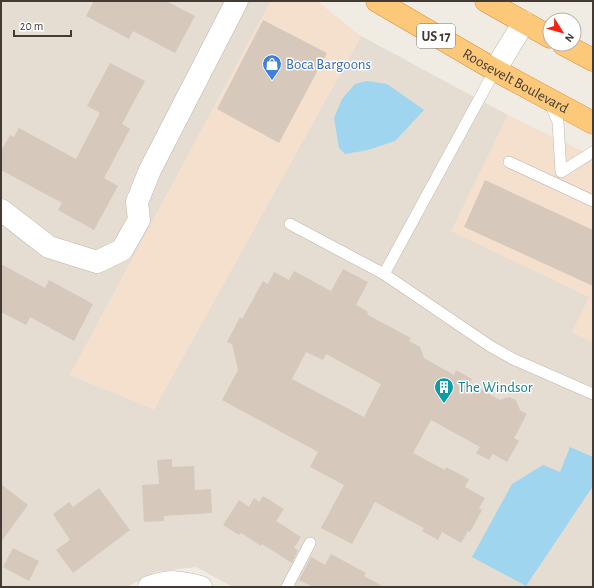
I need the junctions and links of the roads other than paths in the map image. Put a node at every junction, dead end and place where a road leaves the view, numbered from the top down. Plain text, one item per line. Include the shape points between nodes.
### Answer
1 (237, 1) edge
2 (378, 1) edge
3 (486, 1) edge
4 (524, 22) junction
5 (542, 32) edge
6 (578, 52) edge
7 (593, 60) edge
8 (495, 70) junction
9 (549, 100) junction
10 (593, 123) edge
11 (593, 152) edge
12 (509, 162) dead end
13 (561, 172) junction
14 (556, 184) junction
15 (593, 201) edge
16 (1, 210) edge
17 (290, 224) dead end
18 (384, 274) junction
19 (593, 394) edge
20 (310, 543) dead end
21 (159, 584) edge
22 (201, 587) edge
23 (287, 587) edge

1 - 16 street via 150,170 137,202 139,220 122,250 97,262 50,247
2 - 8 highway, Roosevelt Boulevard / US 17
3 - 4 highway
4 - 5 highway
4 - 8 street
6 - 7 highway
8 - 9 highway, Roosevelt Boulevard / US 17
8 - 18 lane
9 - 10 highway, Roosevelt Boulevard / US 17
9 - 13 lane via 558,122
11 - 13 lane
12 - 14 lane
13 - 14 lane
14 - 15 lane
17 - 18 lane
18 - 19 lane via 490,346 513,359
20 - 23 lane
21 - 22 street via 187,583

